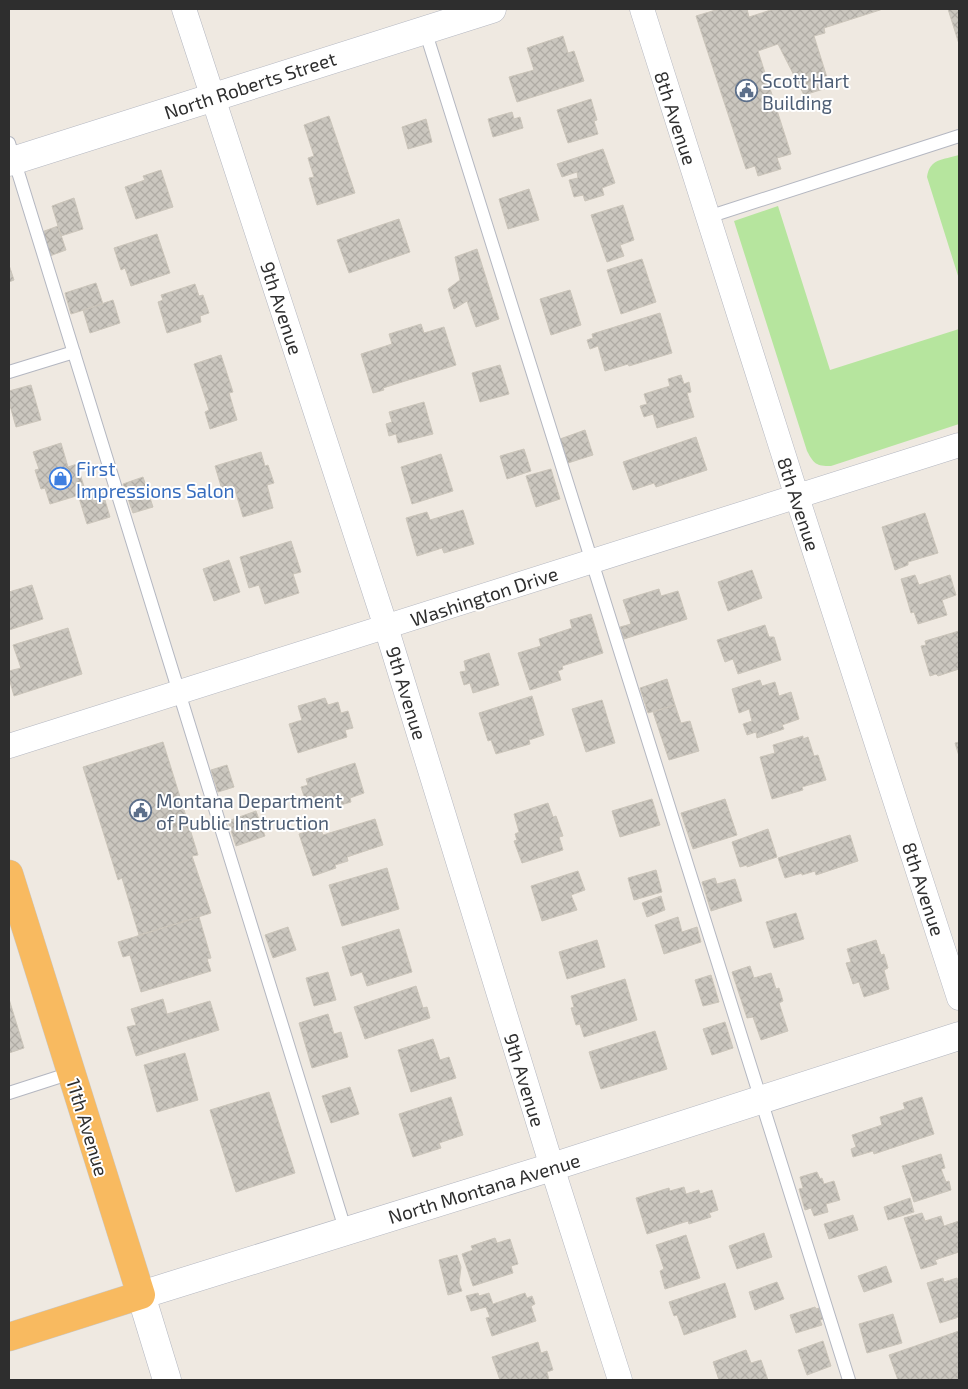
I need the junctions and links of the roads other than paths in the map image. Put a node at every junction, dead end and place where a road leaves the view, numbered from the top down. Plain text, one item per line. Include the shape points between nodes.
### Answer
1 (184, 9) edge
2 (492, 9) edge
3 (642, 9) edge
4 (425, 30) junction
5 (212, 97) junction
6 (959, 136) edge
7 (11, 155) edge
8 (708, 217) junction
9 (74, 352) junction
10 (9, 372) edge
11 (959, 445) edge
12 (796, 497) junction
13 (593, 562) junction
14 (386, 627) junction
15 (178, 693) junction
16 (9, 746) edge
17 (9, 874) edge
18 (959, 998) edge
19 (959, 1036) edge
20 (71, 1073) junction
21 (9, 1093) edge
22 (762, 1100) junction
23 (552, 1167) junction
24 (346, 1232) junction
25 (140, 1295) junction
26 (9, 1337) edge
27 (167, 1380) edge
28 (620, 1380) edge
29 (849, 1380) edge

1 - 5 street, 9th Avenue
2 - 4 street, North Roberts Street
3 - 8 street, 8th Avenue
4 - 5 street, North Roberts Street
4 - 13 lane
5 - 7 street, North Roberts Street
5 - 14 street, 9th Avenue
6 - 8 lane
7 - 9 lane
8 - 12 street, 8th Avenue
9 - 10 lane
9 - 15 lane
11 - 12 street, Washington Drive
12 - 13 street, Washington Drive
12 - 18 street, 8th Avenue
13 - 14 street, Washington Drive
13 - 22 lane
14 - 15 street, Washington Drive
14 - 23 street, 9th Avenue
15 - 16 street, Washington Drive
15 - 24 lane
17 - 20 highway, 11th Avenue
19 - 22 street, North Montana Avenue
20 - 21 lane
20 - 25 highway, 11th Avenue
22 - 23 street, North Montana Avenue
22 - 29 lane
23 - 24 street, North Montana Avenue
23 - 28 street, 9th Avenue
24 - 25 street, North Montana Avenue
25 - 26 highway, North Montana Avenue
25 - 27 street, 11th Avenue

